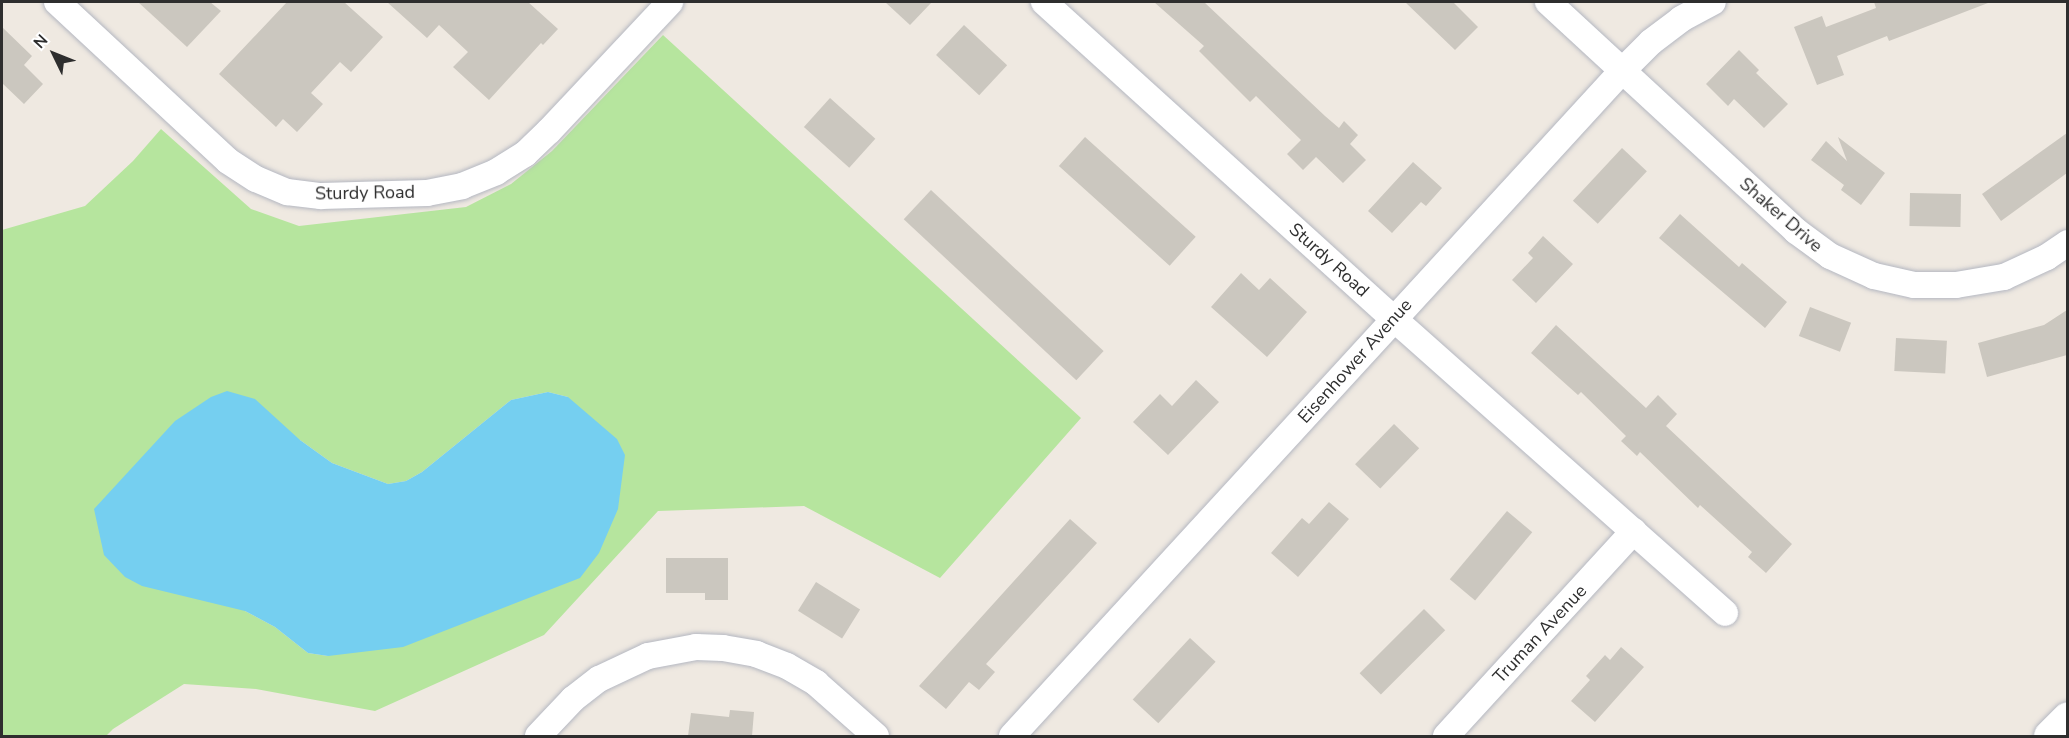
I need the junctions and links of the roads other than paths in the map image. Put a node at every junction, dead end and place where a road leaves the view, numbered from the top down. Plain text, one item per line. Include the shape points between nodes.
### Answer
1 (57, 2) edge
2 (670, 2) edge
3 (1044, 2) edge
4 (1548, 2) edge
5 (1713, 2) edge
6 (1622, 71) junction
7 (2067, 243) edge
8 (1393, 318) junction
9 (1634, 531) junction
10 (1725, 613) dead end
11 (2067, 718) edge
12 (538, 736) edge
13 (876, 736) edge
14 (1012, 736) edge
15 (1446, 736) edge
16 (2050, 736) edge

1 - 2 street, Sturdy Road via 228,160 256,179 287,192 321,196 427,193 462,186 496,172 525,154 549,131
3 - 8 street, Sturdy Road
4 - 6 street, Shaker Drive
5 - 6 street, Eisenhower Avenue via 1681,19
6 - 7 street, Shaker Drive via 1796,231 1830,256 1874,276 1914,285 1975,282 2004,277 2048,257
6 - 8 street, Eisenhower Avenue
8 - 9 street, Sturdy Road
8 - 14 street, Eisenhower Avenue
9 - 10 street, Sturdy Road
9 - 15 street, Truman Avenue
11 - 16 street
12 - 13 street via 573,699 599,679 648,656 696,647 756,654 787,666 816,683

